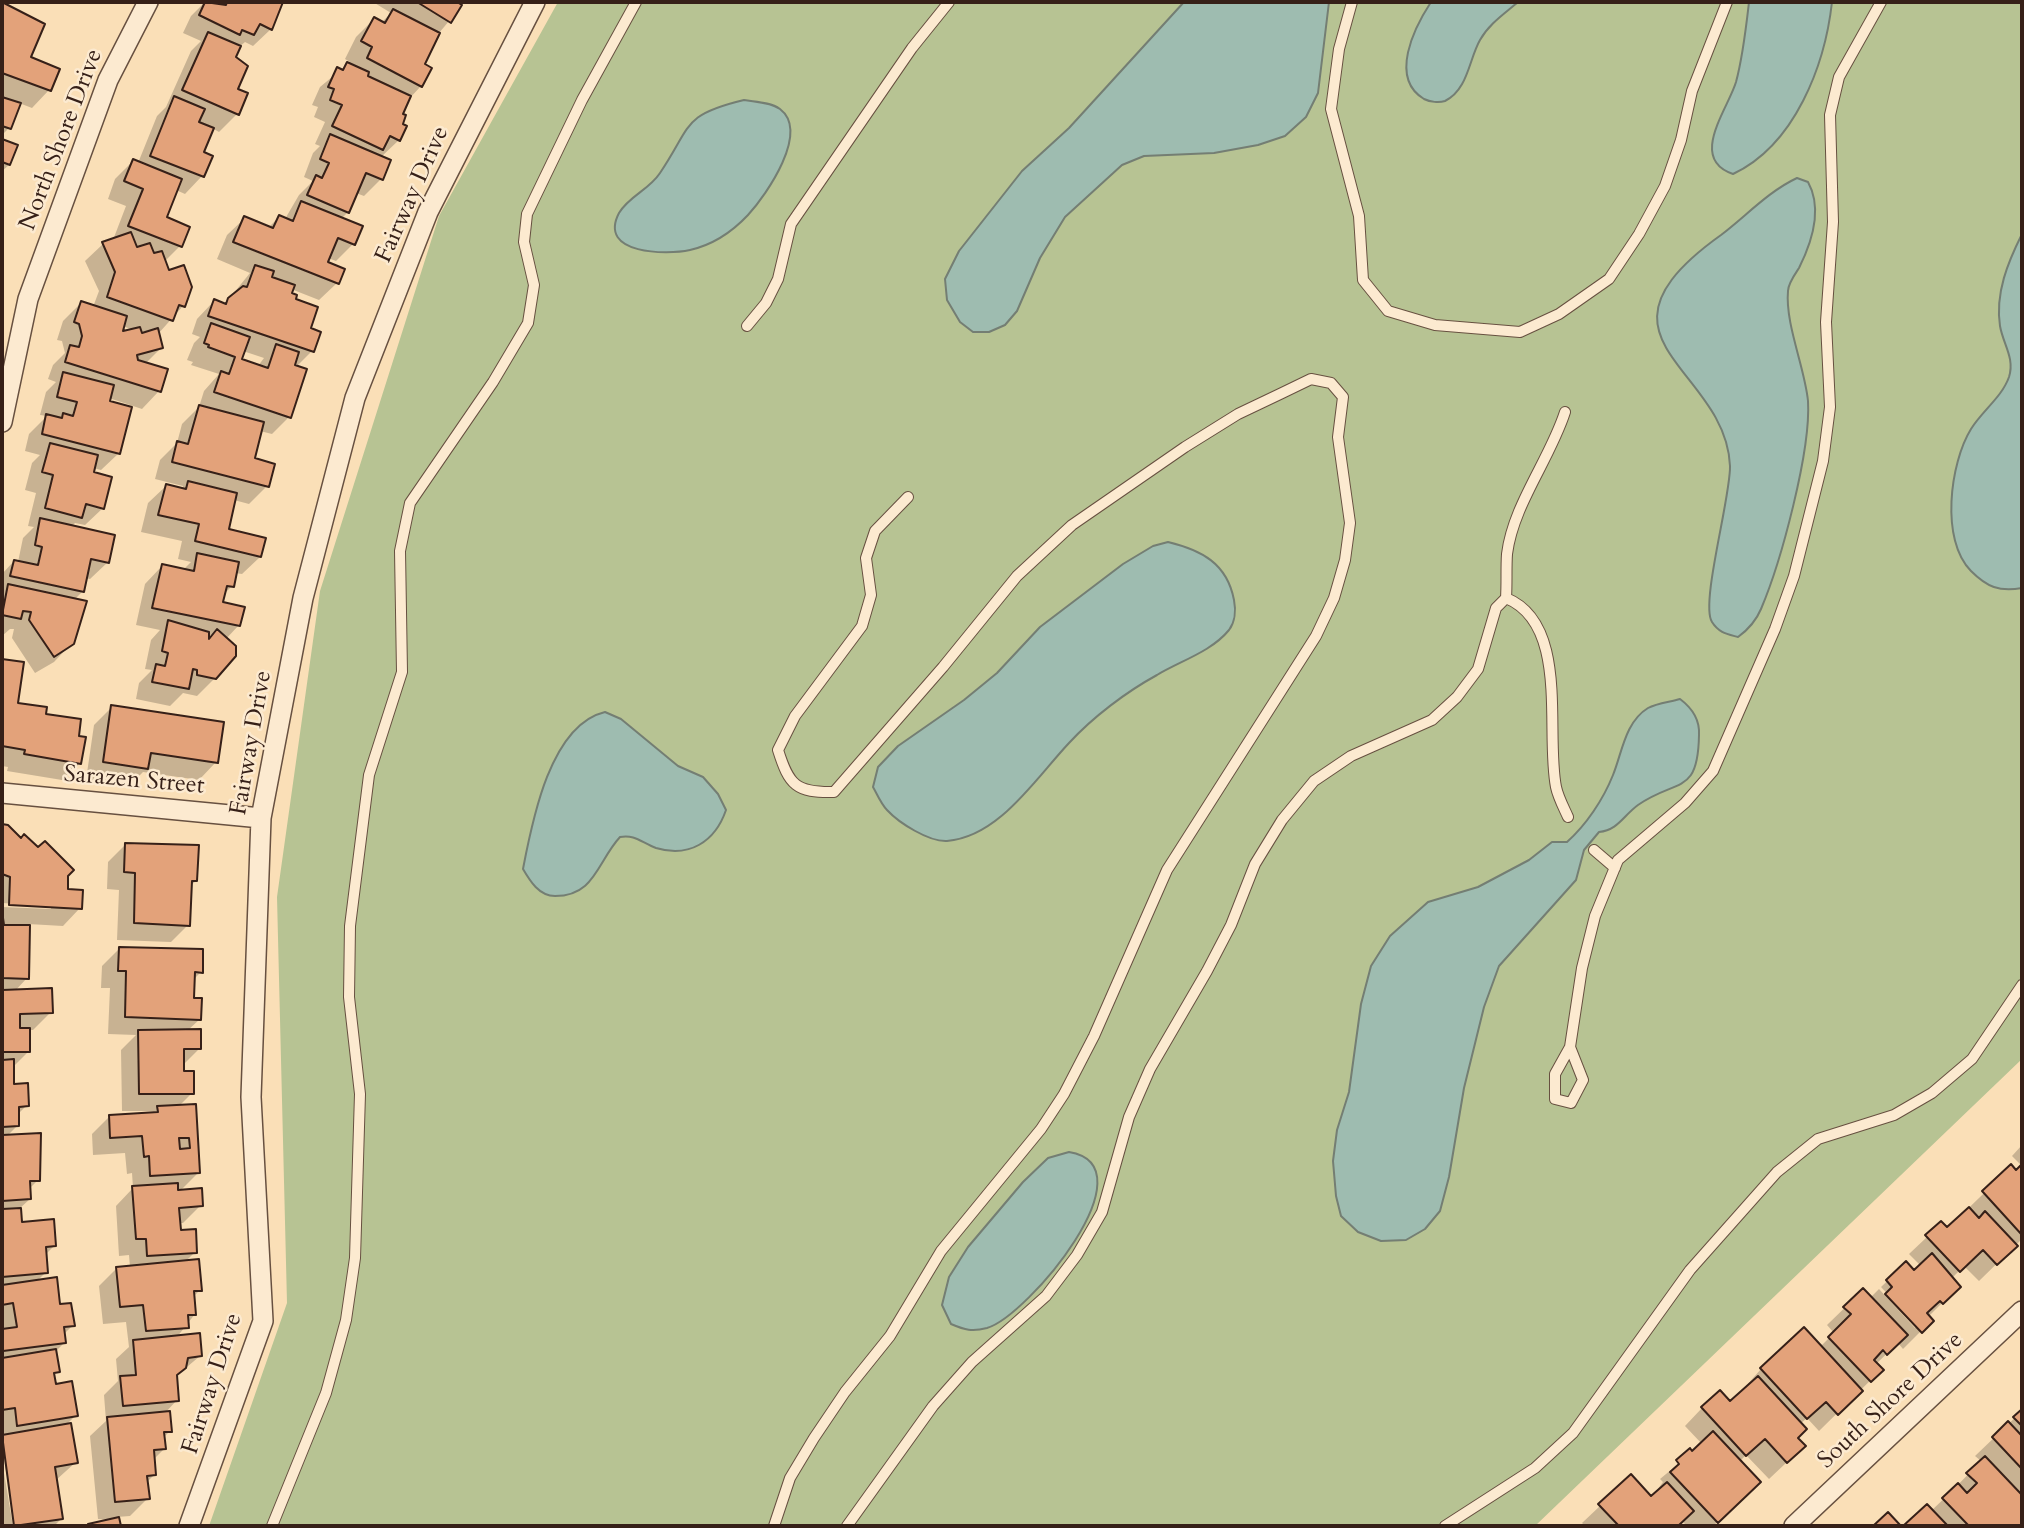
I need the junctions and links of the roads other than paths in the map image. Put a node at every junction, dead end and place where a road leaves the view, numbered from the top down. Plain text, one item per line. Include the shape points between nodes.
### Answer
1 (148, 2) edge
2 (535, 2) edge
3 (636, 2) edge
4 (949, 2) edge
5 (1352, 2) edge
6 (1727, 2) edge
7 (1881, 2) edge
8 (747, 326) dead end
9 (1565, 412) dead end
10 (2, 422) edge
11 (908, 497) dead end
12 (1506, 598) junction
13 (2, 793) edge
14 (1568, 817) dead end
15 (261, 818) junction
16 (1594, 850) dead end
17 (1615, 868) junction
18 (2022, 985) edge
19 (1570, 1046) junction
20 (2022, 1311) edge
21 (190, 1526) edge
22 (272, 1526) edge
23 (774, 1526) edge
24 (847, 1526) edge
25 (1445, 1526) edge
26 (1794, 1526) edge

1 - 10 street, North Shore Drive via 108,80 28,299
2 - 15 street, Fairway Drive via 428,212 355,398 303,598
3 - 22 lane via 527,214 524,242 534,285 528,323 410,503 400,551 402,673 369,775 350,926 349,997 360,1094 355,1258 346,1320 326,1392
4 - 8 lane via 796,215 778,279
5 - 6 lane via 1339,49 1331,108 1359,216 1363,280 1388,311 1435,325 1520,332 1559,314 1609,279 1639,234 1665,186 1692,91
7 - 17 lane via 1839,77 1830,115 1833,222 1826,322 1830,407 1823,461 1794,576 1776,629 1713,771 1685,803 1618,860
9 - 12 lane via 1527,494 1507,552
11 - 23 lane via 875,531 866,558 871,595 862,626 795,716 778,750 787,777 810,792 834,792 1017,576 1072,525 1185,447 1311,379 1331,383 1343,397 1338,437 1350,523 1334,598 1316,636 1167,870 1064,1094 941,1251 890,1336 821,1426 790,1478
12 - 14 lane via 1520,603 1540,630 1550,668 1556,790
12 - 24 lane via 1496,608 1478,669 1457,697 1432,720 1351,756 1314,781 1283,820 1255,864 1207,971 1150,1069 1129,1117 1102,1212 1077,1255 1046,1296 972,1362 933,1406
13 - 15 street, Sarazen Street
15 - 21 street, Fairway Drive via 251,1097 263,1321
16 - 17 lane
17 - 19 lane via 1595,916
18 - 25 lane via 1972,1059 1932,1093 1894,1115 1818,1139 1777,1172 1690,1270 1573,1433 1535,1468
19 - 19 lane via 1555,1074 1555,1099 1571,1103 1583,1080
20 - 26 street, South Shore Drive

